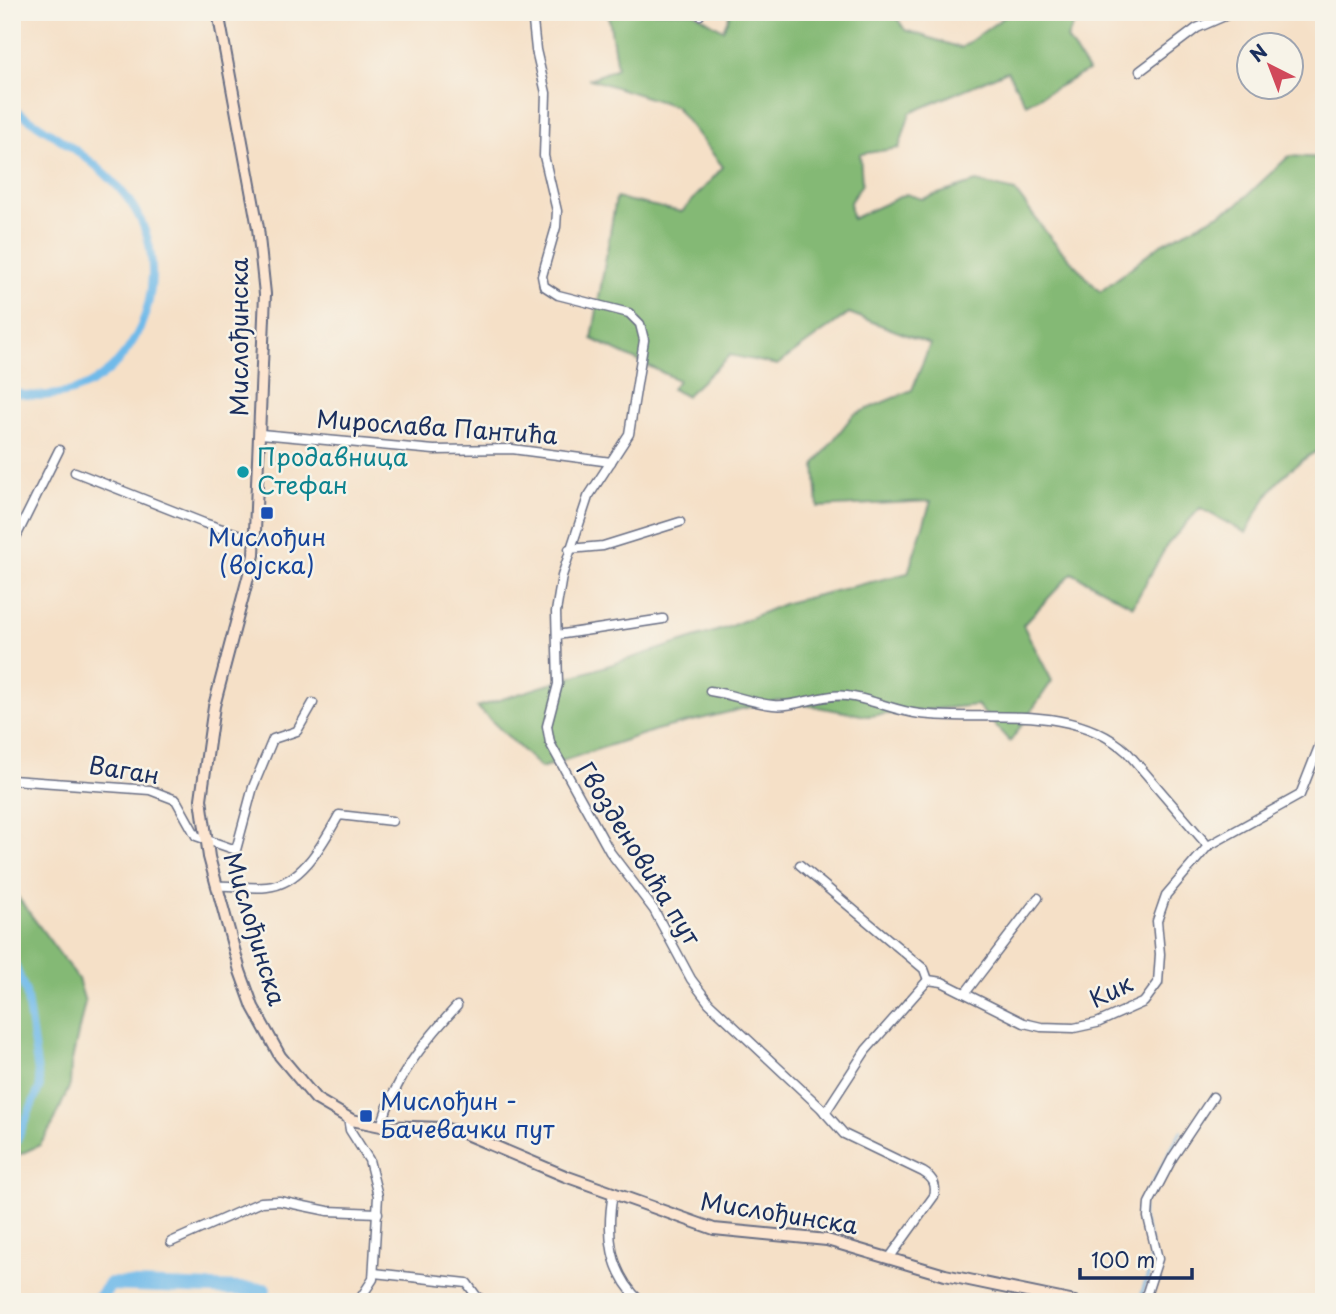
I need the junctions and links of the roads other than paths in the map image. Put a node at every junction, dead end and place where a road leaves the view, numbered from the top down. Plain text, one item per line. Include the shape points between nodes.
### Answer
1 (218, 12) edge
2 (532, 12) edge
3 (1234, 12) edge
4 (1140, 71) dead end
5 (261, 434) junction
6 (59, 450) dead end
7 (611, 462) junction
8 (75, 472) dead end
9 (680, 522) dead end
10 (256, 540) junction
11 (12, 545) edge
12 (569, 549) junction
13 (663, 618) dead end
14 (557, 635) junction
15 (710, 691) dead end
16 (313, 704) dead end
17 (1324, 734) edge
18 (12, 780) edge
19 (392, 821) dead end
20 (207, 842) junction
21 (1208, 846) junction
22 (800, 865) dead end
23 (217, 886) junction
24 (1038, 898) dead end
25 (928, 980) junction
26 (966, 992) junction
27 (457, 1006) dead end
28 (1213, 1097) dead end
29 (825, 1113) junction
30 (348, 1118) junction
31 (381, 1125) junction
32 (613, 1193) junction
33 (378, 1213) junction
34 (170, 1242) dead end
35 (890, 1257) junction
36 (374, 1273) junction
37 (358, 1302) edge
38 (488, 1302) edge
39 (641, 1302) edge
40 (1075, 1302) edge
41 (1144, 1302) edge

1 - 5 main road, Мислођинска via 264,269
2 - 7 street, Гвозденовића пут via 545,93 544,156 558,211 542,276 544,286 558,295 629,313 643,330 632,426
3 - 4 street via 1197,28
5 - 7 street, Мирослава Пантића via 434,450 512,449
5 - 10 main road, Мислођинска
6 - 11 street
7 - 12 street, Гвозденовића пут via 588,497
8 - 10 street
9 - 12 street via 603,546
10 - 20 main road, Мислођинска via 253,568 210,728 201,791
12 - 14 street, Гвозденовића пут via 556,612
13 - 14 street
14 - 29 street, Гвозденовића пут via 558,684 548,736 576,792 620,867 665,927 700,992
15 - 21 street via 775,706 846,696 919,714 1017,716 1078,725 1113,739
16 - 20 street via 297,731 273,739 253,787 236,850
17 - 21 street, Кик via 1300,795
18 - 20 street, Ваган via 150,790 176,800 196,836
19 - 23 street via 339,816 322,844 289,881 265,887
20 - 23 main road, Мислођинска
21 - 26 street, Кик via 1161,903 1158,983 1144,1002 1097,1023 1055,1028 1024,1023
22 - 25 street via 924,969
23 - 30 main road, Мислођинска via 249,996 280,1056 316,1099
24 - 26 street
25 - 26 street, Кик
25 - 29 street via 866,1050
27 - 31 street via 403,1070
28 - 41 street via 1149,1203 1158,1265
29 - 35 street, Гвозденовића пут via 844,1134 923,1172 935,1184 934,1196
30 - 31 main road, Мислођинска
30 - 33 street via 378,1188
31 - 32 main road, Мислођинска via 461,1132
32 - 35 main road, Мислођинска via 714,1229 827,1240
32 - 39 street via 610,1246 614,1264
33 - 34 street via 261,1202
33 - 36 street
35 - 40 main road, Мислођинска via 957,1278
36 - 37 street
36 - 38 street via 467,1283 477,1297

